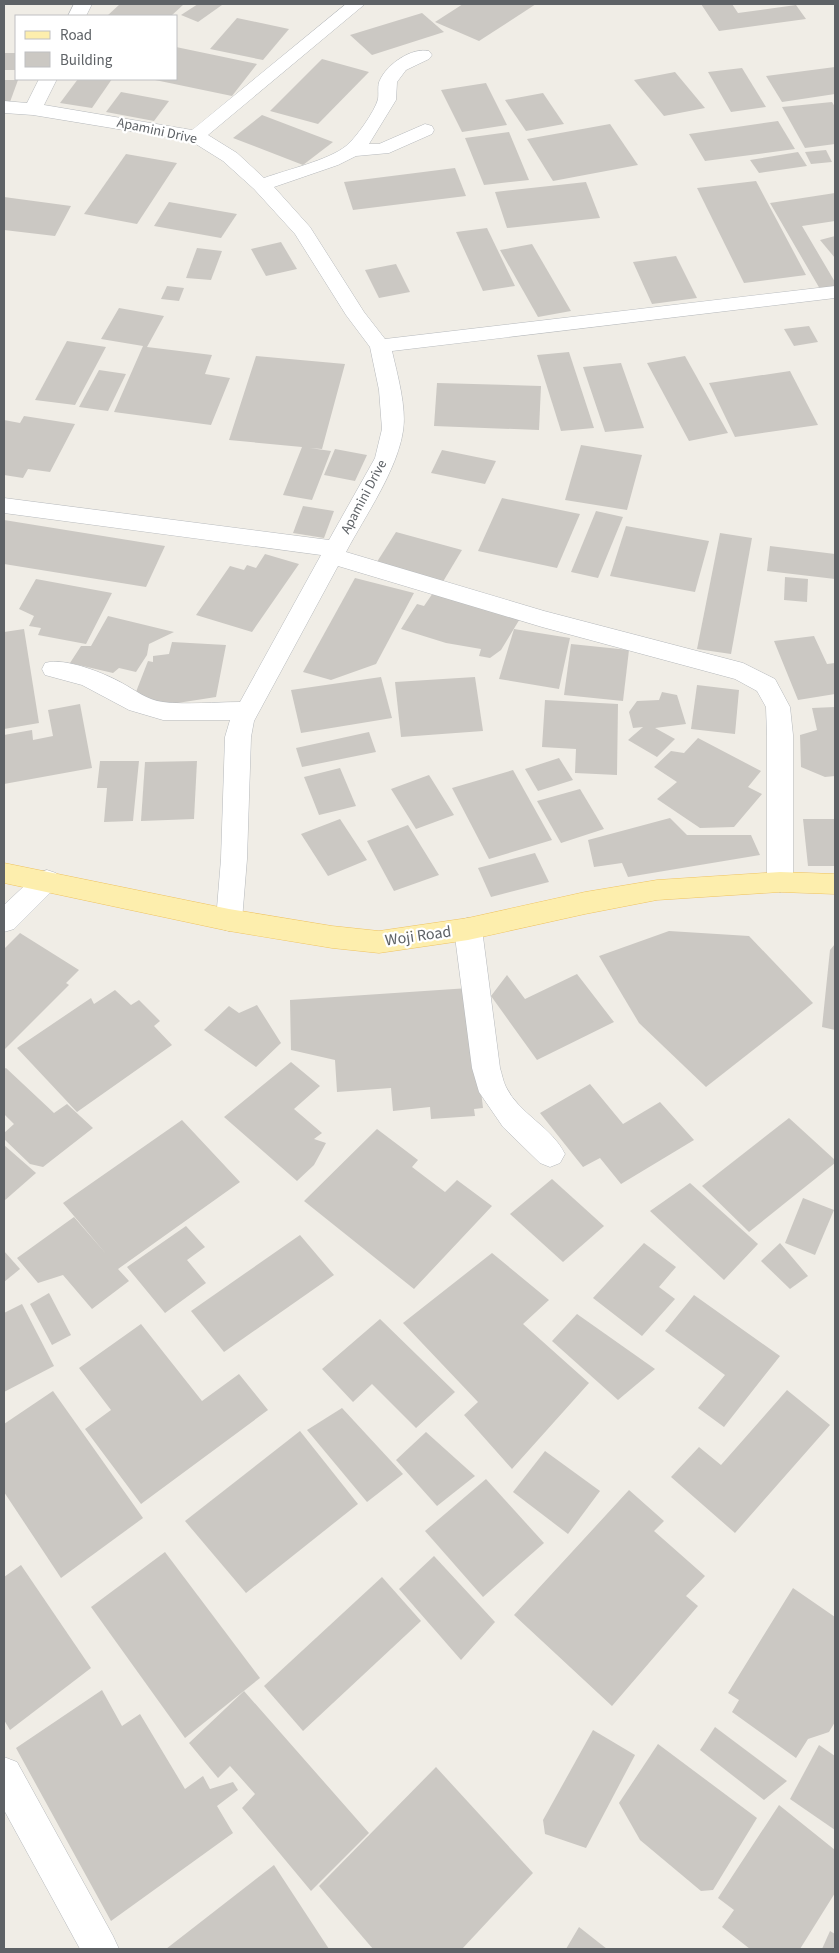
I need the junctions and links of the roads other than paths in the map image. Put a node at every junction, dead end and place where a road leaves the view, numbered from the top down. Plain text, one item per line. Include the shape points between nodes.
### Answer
1 (356, 4) edge
2 (423, 55) dead end
3 (48, 80) edge
4 (4, 107) edge
5 (34, 109) junction
6 (425, 130) dead end
7 (196, 136) junction
8 (352, 151) junction
9 (261, 184) junction
10 (835, 292) edge
11 (380, 346) junction
12 (4, 505) edge
13 (334, 552) junction
14 (54, 669) dead end
15 (247, 711) junction
16 (4, 873) edge
17 (47, 880) junction
18 (780, 882) junction
19 (835, 884) edge
20 (229, 920) junction
21 (4, 921) edge
22 (468, 929) junction
23 (550, 1154) dead end
24 (4, 1775) edge
25 (100, 1949) edge

1 - 7 street
2 - 8 street via 400,66 388,81 387,100 366,136
3 - 5 street
4 - 5 street, Apamini Drive
5 - 7 street, Apamini Drive
6 - 8 street via 382,149
7 - 9 street, Apamini Drive via 230,157
8 - 9 street via 331,162
9 - 11 street, Apamini Drive via 303,230 356,315
10 - 11 street
11 - 13 street, Apamini Drive via 390,390 393,429 386,458
12 - 13 street
13 - 15 street, Apamini Drive
13 - 18 street via 534,617 743,672 766,685 778,707 780,735
14 - 15 street via 89,678 138,704 163,711
15 - 20 street, Apamini Drive via 238,737
16 - 17 main road, Woji Road
17 - 20 main road, Woji Road
17 - 21 street
18 - 19 main road, Woji Road
18 - 22 main road, Woji Road via 657,890
20 - 22 main road, Woji Road via 365,941 396,940
22 - 23 street via 486,1068 493,1092 513,1118
24 - 25 street

